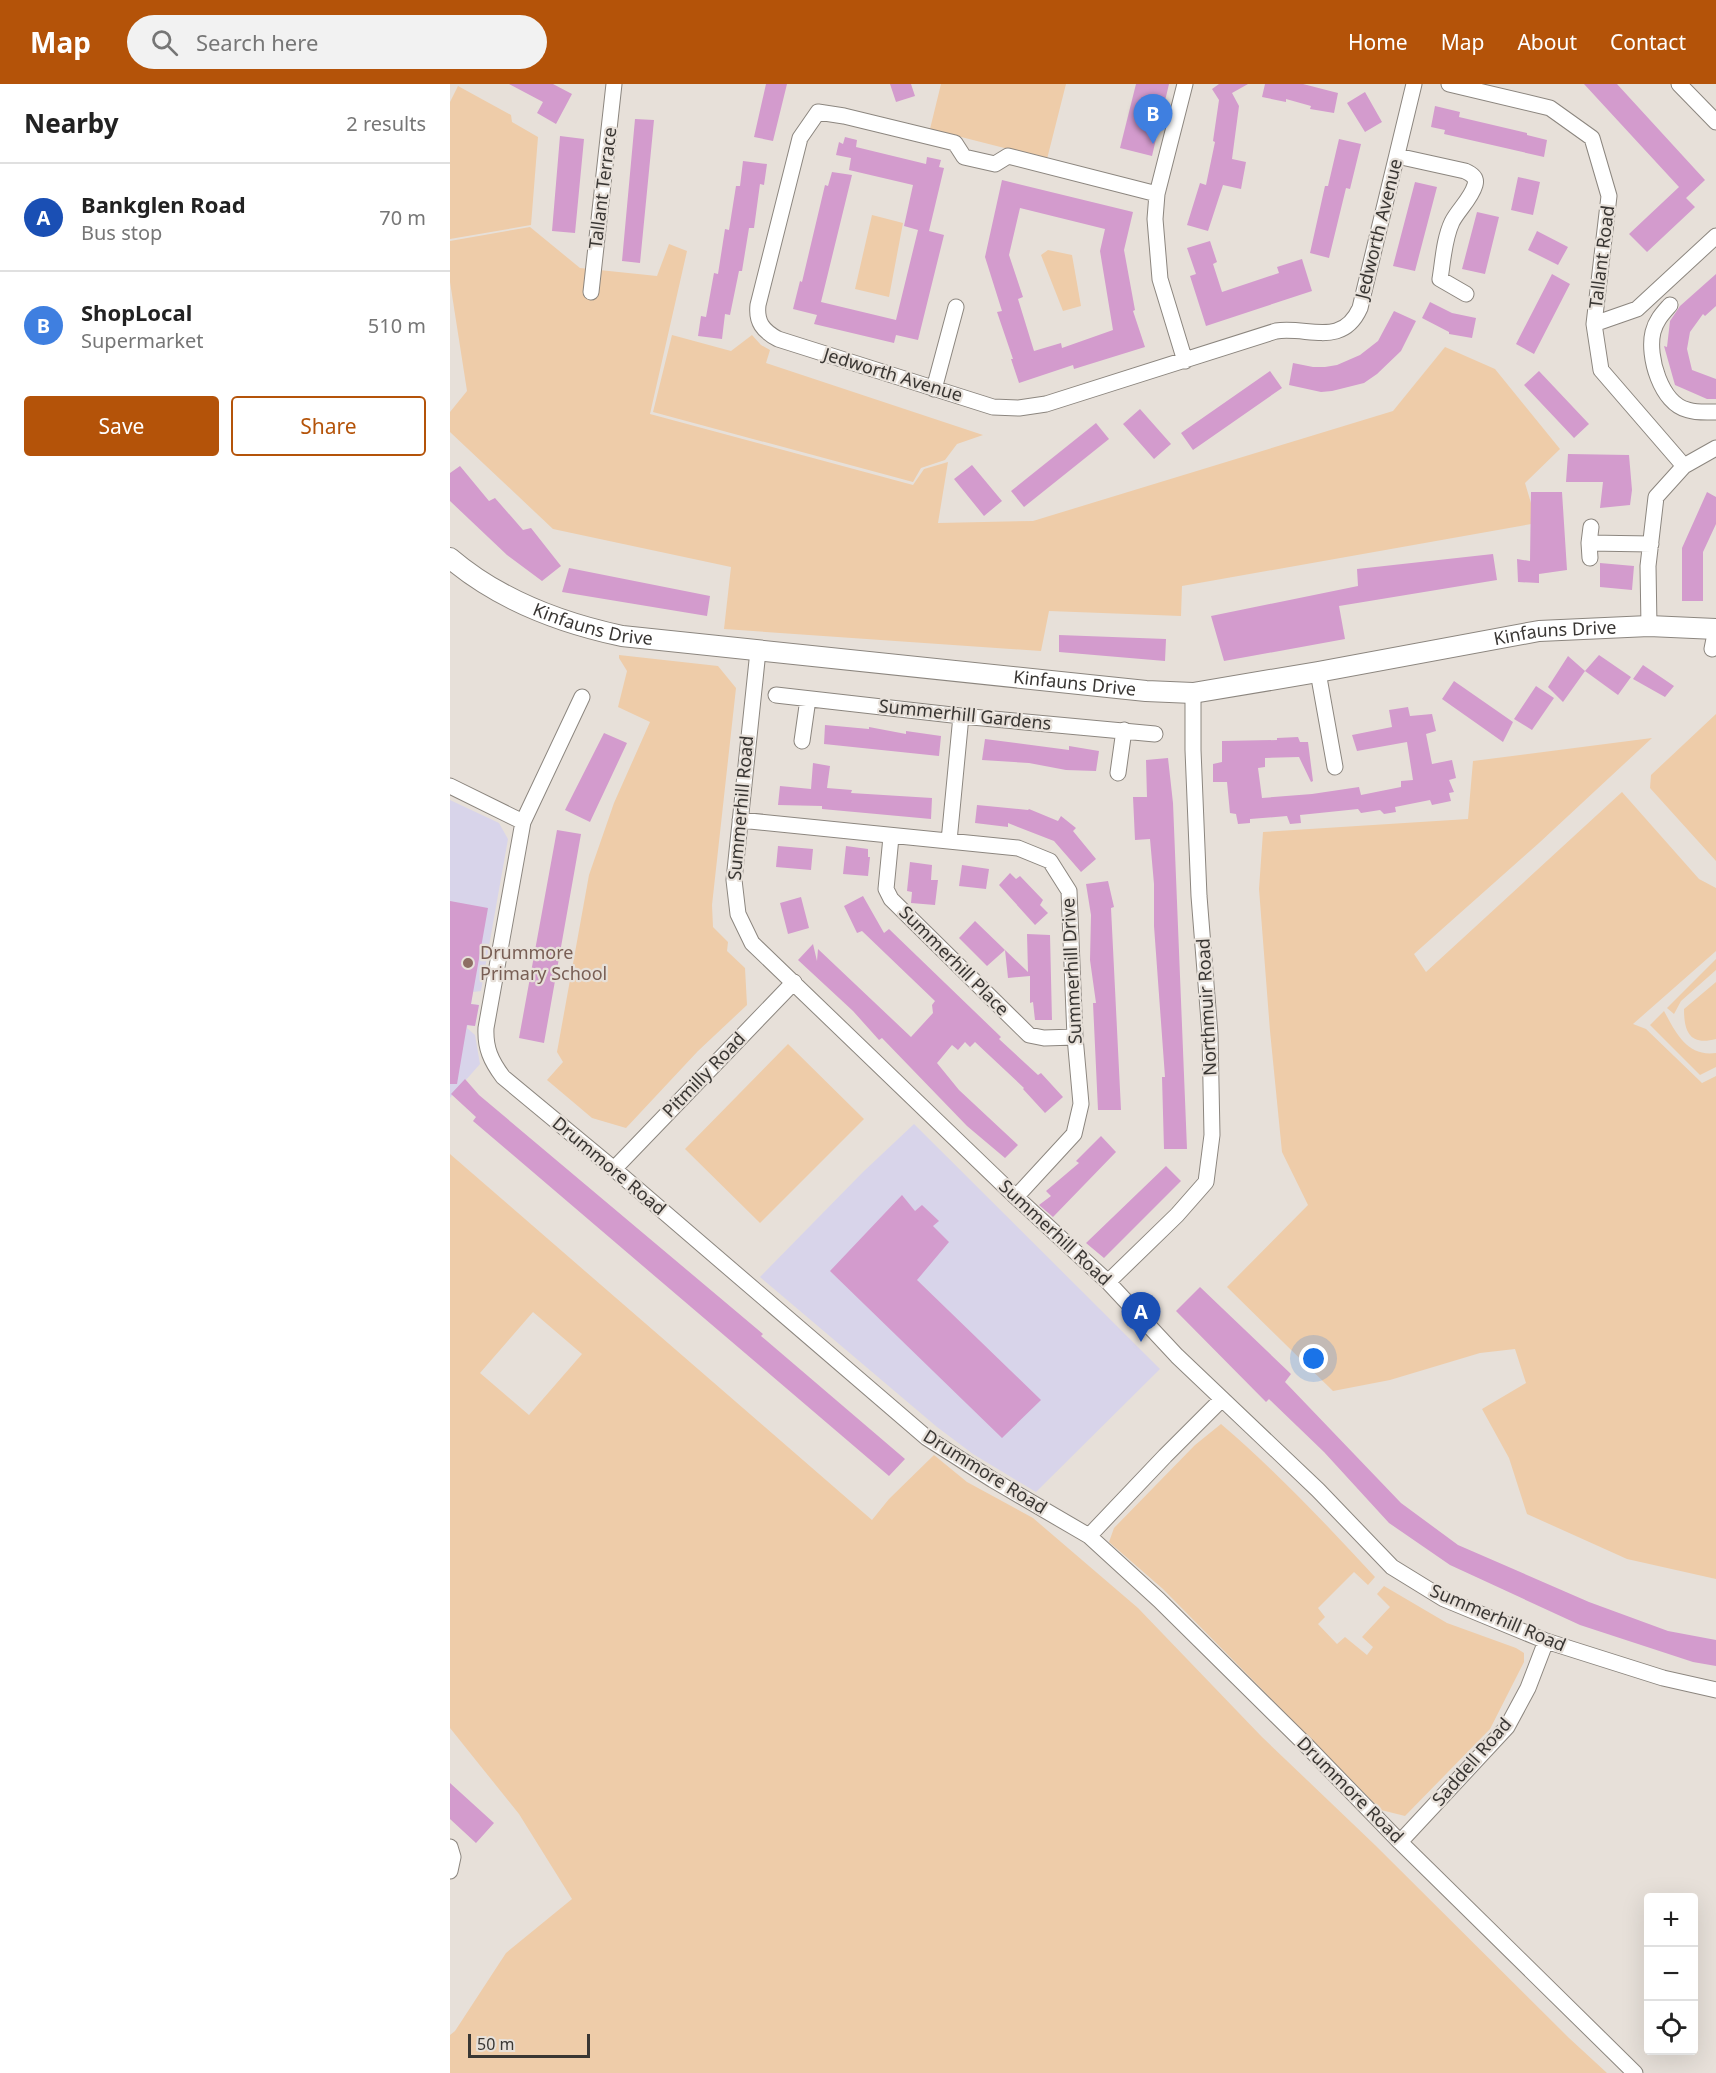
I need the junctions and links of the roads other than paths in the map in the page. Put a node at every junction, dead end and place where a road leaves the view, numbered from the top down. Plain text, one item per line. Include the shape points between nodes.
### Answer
1 (614, 84) edge
2 (1185, 84) edge
3 (1414, 84) edge
4 (1449, 84) edge
5 (1679, 84) edge
6 (1716, 122) edge
7 (1397, 156) junction
8 (1157, 194) junction
9 (1716, 236) edge
10 (591, 292) dead end
11 (1466, 294) dead end
12 (1670, 305) dead end
13 (956, 307) dead end
14 (1637, 309) junction
15 (1594, 324) junction
16 (1655, 326) junction
17 (1185, 360) junction
18 (934, 389) junction
19 (1716, 412) edge
20 (1716, 448) edge
21 (1684, 466) junction
22 (1591, 527) dead end
23 (1651, 544) junction
24 (450, 558) edge
25 (1649, 626) junction
26 (1716, 629) edge
27 (1712, 649) dead end
28 (758, 651) junction
29 (1318, 672) junction
30 (1193, 693) junction
31 (776, 695) dead end
32 (582, 697) dead end
33 (808, 699) junction
34 (961, 716) junction
35 (1124, 730) junction
36 (1155, 734) dead end
37 (802, 741) dead end
38 (1335, 767) dead end
39 (1118, 773) dead end
40 (450, 786) edge
41 (740, 820) junction
42 (523, 822) junction
43 (891, 837) junction
44 (949, 841) junction
45 (794, 982) junction
46 (1075, 1037) junction
47 (614, 1168) junction
48 (1016, 1197) junction
49 (1108, 1282) junction
50 (1222, 1399) junction
51 (1089, 1536) junction
52 (1546, 1641) junction
53 (1716, 1690) edge
54 (1400, 1842) junction
55 (450, 1847) edge
56 (450, 1871) edge
57 (1635, 2073) edge

1 - 10 street, Tallant Terrace
2 - 8 street
3 - 7 street, Jedworth Avenue
4 - 15 street, Tallant Road via 1550,108 1592,138 1609,196
5 - 6 street
7 - 11 street via 1466,171 1475,178 1472,192 1448,232 1440,279
7 - 17 street, Jedworth Avenue via 1360,308 1349,324 1328,334 1276,331
8 - 17 street via 1160,279
8 - 18 street, Jedworth Avenue via 1008,156 990,164 964,157 955,142 818,112 800,138 758,305 759,322 778,339
9 - 14 street
12 - 16 street
13 - 18 street
14 - 15 street
14 - 16 street
15 - 21 street, Tallant Road via 1601,370
16 - 19 street via 1653,356 1657,378 1668,396 1686,410
17 - 18 street, Jedworth Avenue via 1046,404 1019,408 993,406
20 - 21 street
21 - 23 street via 1656,497
22 - 23 street via 1589,550
23 - 25 street
24 - 28 street, Kinfauns Drive via 531,608 569,622 622,636
25 - 26 street, Kinfauns Drive
25 - 29 street, Kinfauns Drive via 1539,630
26 - 27 street
28 - 30 street, Kinfauns Drive
28 - 41 street, Summerhill Road
29 - 30 street, Kinfauns Drive
29 - 38 street
30 - 49 street, Northmuir Road via 1199,896 1210,1034 1212,1136 1206,1182
31 - 33 street, Summerhill Gardens
32 - 42 street, Drummore Road
33 - 34 street, Summerhill Gardens
33 - 37 street
34 - 35 street, Summerhill Gardens
34 - 44 street
35 - 36 street, Summerhill Gardens
35 - 39 street
40 - 42 street
41 - 43 street, Summerhill Drive
41 - 45 street, Summerhill Road via 734,880 738,914 753,943
42 - 47 street, Drummore Road via 486,1028 486,1048 503,1077
43 - 44 street, Summerhill Drive
43 - 46 street, Summerhill Place via 886,889 891,899 1029,1035
44 - 46 street, Summerhill Drive via 1018,848 1050,861 1068,891
45 - 47 street, Pitmilly Road
45 - 48 street, Summerhill Road
46 - 48 street, Summerhill Drive via 1081,1104 1074,1134
47 - 51 street, Drummore Road via 927,1438
48 - 49 street, Summerhill Road
49 - 50 street, Summerhill Road
50 - 51 street
50 - 52 street, Summerhill Road via 1392,1567 1444,1599
51 - 54 street, Drummore Road via 1167,1608
52 - 53 street, Summerhill Road via 1663,1678
52 - 54 street, Saddell Road via 1528,1688 1507,1727
54 - 57 street, Drummore Road
55 - 56 street

